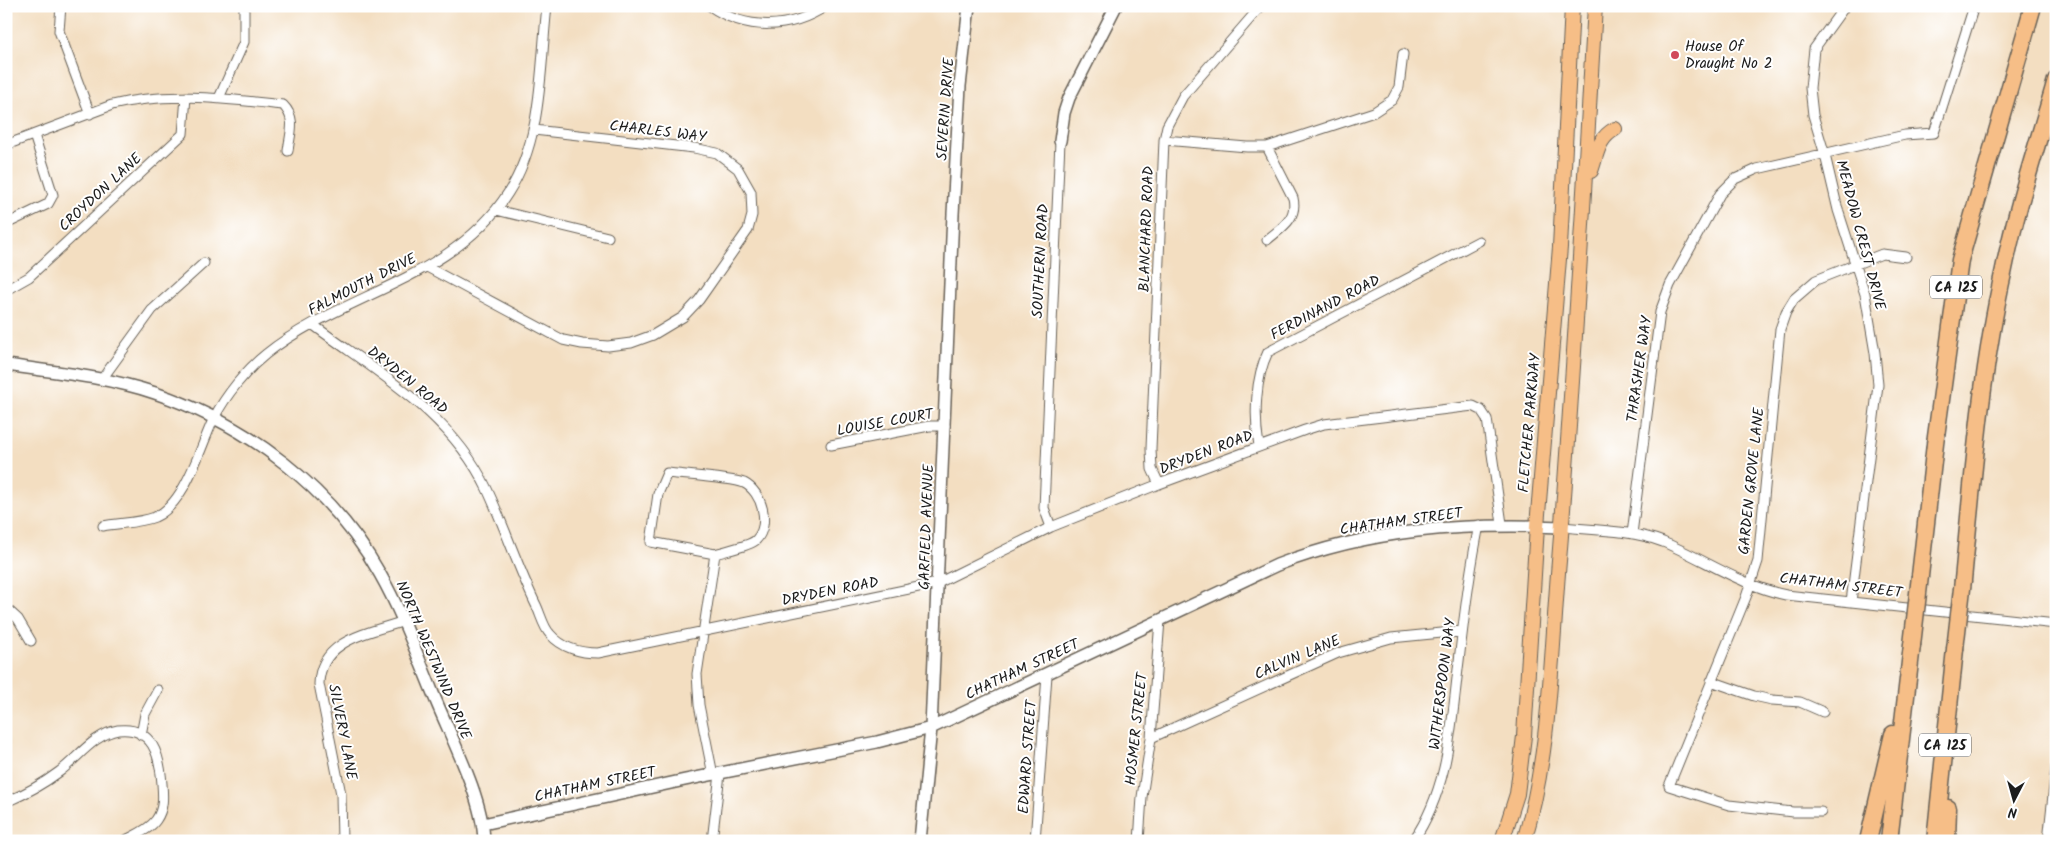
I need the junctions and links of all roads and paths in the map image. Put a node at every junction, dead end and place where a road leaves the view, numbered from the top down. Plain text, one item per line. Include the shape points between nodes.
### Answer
1 (61, 6) edge
2 (244, 6) edge
3 (547, 6) edge
4 (710, 6) edge
5 (826, 6) edge
6 (969, 6) edge
7 (1116, 6) edge
8 (1261, 6) edge
9 (1572, 6) edge
10 (1596, 6) edge
11 (1845, 6) edge
12 (1974, 6) edge
13 (2033, 6) edge
14 (1403, 54) dead end
15 (2056, 80) edge
16 (186, 97) junction
17 (219, 98) junction
18 (90, 114) junction
19 (1616, 129) dead end
20 (534, 130) junction
21 (34, 135) junction
22 (1060, 140) joint
23 (1164, 140) junction
24 (6, 145) edge
25 (1267, 147) junction
26 (288, 151) dead end
27 (1825, 154) junction
28 (1584, 194) junction
29 (496, 210) junction
30 (953, 214) joint
31 (6, 224) edge
32 (608, 236) dead end
33 (1267, 240) dead end
34 (1479, 241) dead end
35 (1906, 257) dead end
36 (1856, 262) junction
37 (204, 263) dead end
38 (427, 267) junction
39 (6, 290) edge
40 (312, 324) junction
41 (6, 365) edge
42 (102, 379) junction
43 (215, 418) junction
44 (945, 426) junction
45 (831, 445) dead end
46 (1259, 446) junction
47 (1159, 484) junction
48 (1502, 524) junction
49 (1479, 525) junction
50 (103, 526) dead end
51 (1537, 526) junction
52 (1051, 527) junction
53 (1562, 527) junction
54 (1632, 534) junction
55 (716, 554) junction
56 (938, 583) junction
57 (1750, 583) junction
58 (1851, 602) junction
59 (6, 608) edge
60 (404, 620) junction
61 (1160, 620) junction
62 (2056, 624) edge
63 (705, 630) junction
64 (1462, 631) junction
65 (31, 641) dead end
66 (1912, 650) junction
67 (1048, 674) junction
68 (1711, 680) junction
69 (158, 690) dead end
70 (1950, 699) junction
71 (1823, 712) dead end
72 (931, 728) junction
73 (141, 735) junction
74 (1151, 738) junction
75 (2056, 767) edge
76 (717, 774) junction
77 (6, 802) edge
78 (1822, 812) dead end
79 (483, 824) junction
80 (124, 841) edge
81 (342, 841) edge
82 (484, 841) edge
83 (712, 841) edge
84 (920, 841) edge
85 (1035, 841) edge
86 (1139, 841) edge
87 (1413, 841) edge
88 (1502, 841) edge
89 (1524, 841) edge
90 (1868, 841) edge
91 (1889, 841) edge
92 (1935, 841) edge
93 (1947, 841) edge
94 (2048, 841) edge

1 - 18 street via 59,30
2 - 17 street via 244,42
3 - 20 street, FALMOUTH DRIVE
4 - 5 street via 743,22 770,25 798,20
6 - 30 street, SEVERIN DRIVE via 960,86
7 - 22 street, SOUTHERN ROAD via 1069,98
8 - 23 street, BLANCHARD ROAD via 1183,96 1167,126
9 - 51 main road, FLETCHER PARKWAY via 1560,247
10 - 28 main road
11 - 27 street, MEADOW CREST DRIVE via 1820,39 1811,62 1813,115
12 - 27 street, THRASHER WAY via 1934,133 1905,135
13 - 66 highway, CA 125, bridge via 1960,260
14 - 25 street via 1399,87 1392,100 1381,109
15 - 70 highway, CA 125, bridge via 2004,269 1986,366
16 - 17 street
16 - 18 street via 127,101
16 - 39 street, CROYDON LANE via 183,134 29,277
17 - 26 street via 283,105 292,119
18 - 21 street
19 - 28 main road via 1608,133 1598,146
20 - 29 street, FALMOUTH DRIVE via 510,191
20 - 38 street, CHARLES WAY via 694,148 717,154 732,163 748,184 752,208 748,230 699,300 683,316 653,335 612,346 582,344 552,336
21 - 24 street
21 - 31 street via 53,195 48,204
22 - 52 street, SOUTHERN ROAD via 1044,508
23 - 25 street
23 - 47 street, BLANCHARD ROAD via 1151,449 1152,469
25 - 33 street via 1294,198 1295,207 1289,222
27 - 36 street, MEADOW CREST DRIVE via 1838,210
27 - 54 street, THRASHER WAY via 1750,171 1724,188 1670,285 1656,330
28 - 53 main road
29 - 32 street
29 - 38 street, FALMOUTH DRIVE via 461,244
30 - 44 street, GARFIELD AVENUE
34 - 46 street, FERDINAND ROAD via 1268,352 1260,368 1256,431
35 - 36 street, GARDEN GROVE LANE via 1882,254
36 - 57 street, GARDEN GROVE LANE via 1805,288 1786,312 1780,329 1758,561
36 - 58 street, MEADOW CREST DRIVE via 1870,324 1878,385
37 - 42 street via 152,310
38 - 40 street, FALMOUTH DRIVE
40 - 43 street, FALMOUTH DRIVE via 266,354 226,398
40 - 63 street, DRYDEN ROAD via 427,409 468,455 500,518 548,633 554,639 578,650 598,653
41 - 42 street, NORTH WESTWIND DRIVE
42 - 43 street, NORTH WESTWIND DRIVE via 154,392
43 - 50 street, FALMOUTH DRIVE via 179,495 167,509 155,517
43 - 60 street, NORTH WESTWIND DRIVE via 241,432 286,465 339,516 380,573
44 - 45 street, LOUISE COURT via 929,426
44 - 56 street, GARFIELD AVENUE
46 - 47 street, DRYDEN ROAD
46 - 48 street, DRYDEN ROAD via 1324,424 1473,406 1481,410 1487,419
47 - 52 street, DRYDEN ROAD
48 - 49 street, CHATHAM STREET
48 - 51 street, CHATHAM STREET
49 - 61 street, CHATHAM STREET via 1382,535 1315,551 1277,565
49 - 64 street, WITHERSPOON WAY
51 - 53 street, CHATHAM STREET
51 - 88 main road, FLETCHER PARKWAY via 1524,736 1517,794
52 - 56 street, DRYDEN ROAD
53 - 54 street, CHATHAM STREET
53 - 89 main road via 1544,745
54 - 57 street, CHATHAM STREET via 1662,542
55 - 55 street via 651,542 658,494 667,473 743,483 756,492 764,527 755,541
55 - 63 street
56 - 63 street, DRYDEN ROAD
56 - 72 street, GARFIELD AVENUE
57 - 58 street, CHATHAM STREET via 1786,595
57 - 68 street, GARDEN GROVE LANE
58 - 62 street, CHATHAM STREET
59 - 65 street via 18,619
60 - 79 street, NORTH WESTWIND DRIVE
60 - 81 street, SILVERY LANE via 342,642 330,652 320,670 319,684 341,794
61 - 67 street, CHATHAM STREET
61 - 74 street, HOSMER STREET
63 - 76 street via 697,684
64 - 74 street, CALVIN LANE via 1391,638 1338,653
64 - 87 street, WITHERSPOON WAY via 1446,765 1433,807
66 - 90 highway
66 - 91 highway, CA 125
67 - 72 street, CHATHAM STREET
67 - 85 street, EDWARD STREET
68 - 71 street via 1754,696 1800,702
68 - 78 street, GARDEN GROVE LANE via 1669,786 1728,804
69 - 73 street via 145,714
70 - 92 highway, CA 125
70 - 93 highway
72 - 76 street, CHATHAM STREET
72 - 84 street, GARFIELD AVENUE
73 - 77 street via 124,730 106,734 58,773
73 - 80 street via 155,747 160,759 162,805 152,824
74 - 86 street, HOSMER STREET
75 - 94 street
76 - 79 street, CHATHAM STREET
76 - 83 street
79 - 82 street, NORTH WESTWIND DRIVE

